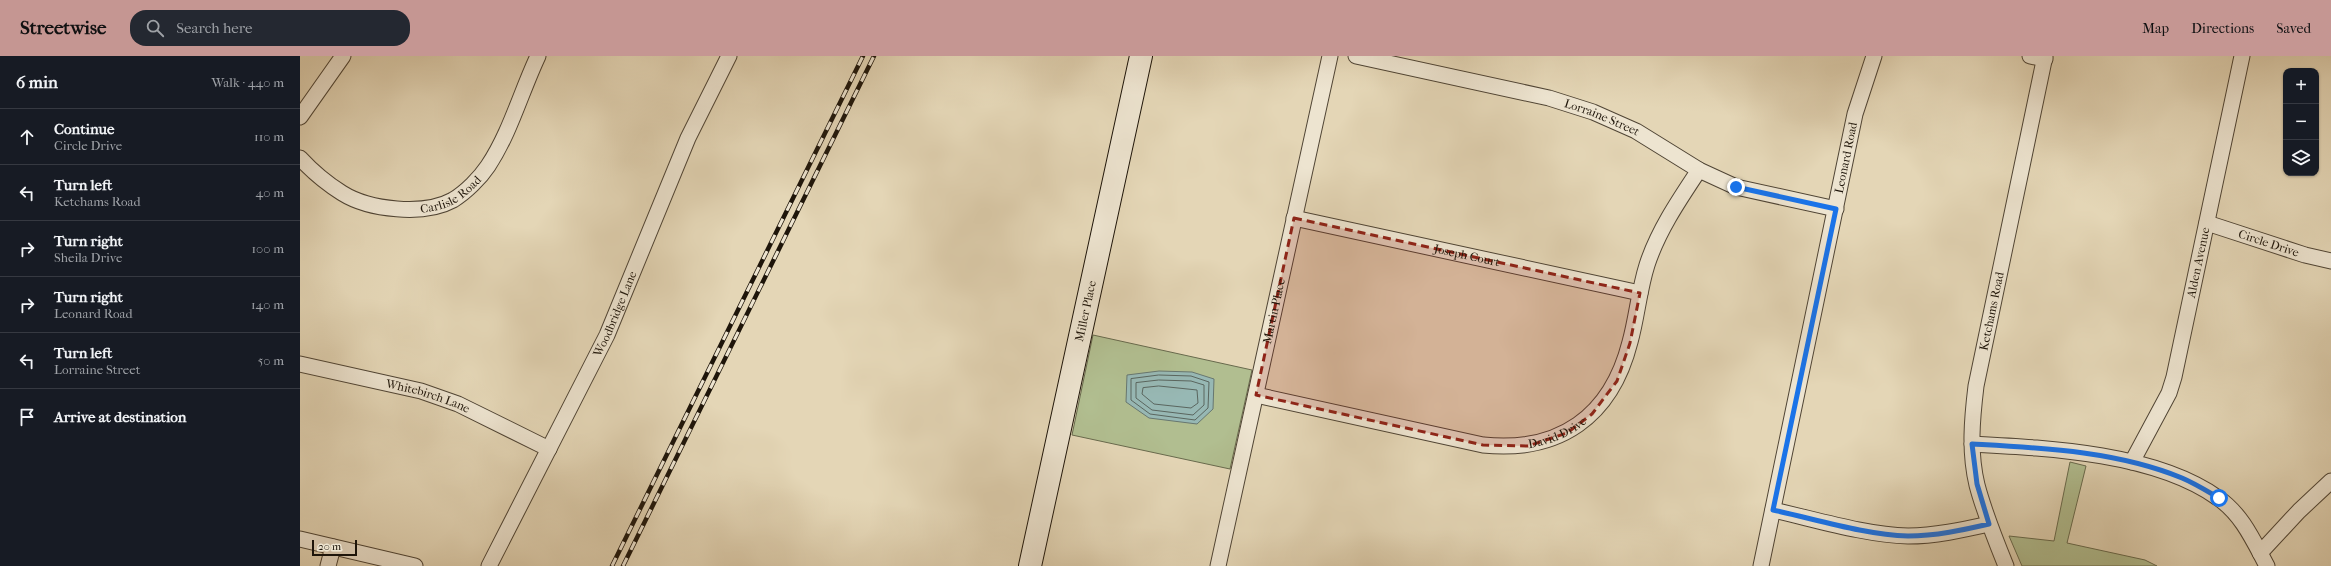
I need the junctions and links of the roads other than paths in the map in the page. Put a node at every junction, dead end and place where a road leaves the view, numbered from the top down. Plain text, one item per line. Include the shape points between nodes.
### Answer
1 (343, 56) edge
2 (538, 56) edge
3 (729, 56) edge
4 (1141, 56) edge
5 (1330, 56) edge
6 (1356, 56) edge
7 (1874, 56) edge
8 (2030, 56) edge
9 (2242, 56) edge
10 (2045, 58) edge
11 (300, 117) edge
12 (300, 158) edge
13 (1699, 170) junction
14 (1836, 209) junction
15 (1294, 218) junction
16 (2207, 223) junction
17 (2331, 261) edge
18 (1640, 293) junction
19 (300, 364) edge
20 (1256, 395) junction
21 (1972, 444) junction
22 (549, 449) junction
23 (2132, 462) junction
24 (2331, 480) edge
25 (1773, 510) junction
26 (1989, 524) junction
27 (300, 539) edge
28 (333, 547) junction
29 (2264, 560) edge
30 (328, 566) edge
31 (415, 566) edge
32 (489, 566) edge
33 (1030, 566) edge
34 (1218, 566) edge
35 (1761, 566) edge
36 (2006, 566) edge

1 - 11 street
2 - 12 street, Carlisle Road via 491,161 465,191 452,200 410,209 381,207 342,193 310,169
3 - 22 street, Woodbridge Lane via 688,138 607,335
4 - 33 street, Miller Place
5 - 15 street, Martin Place
6 - 13 street, Lorraine Street via 1549,98 1593,112 1636,131
7 - 14 street, Leonard Road via 1855,114
8 - 10 street
9 - 16 street, Alden Avenue
10 - 21 street, Ketchams Road via 1976,386
13 - 14 street, Lorraine Street via 1736,187
13 - 18 street, David Drive via 1655,241
14 - 25 street, Leonard Road
15 - 18 street, Joseph Court
15 - 20 street, Martin Place
16 - 17 street, Circle Drive
16 - 23 street, Alden Avenue via 2169,393
18 - 20 street, David Drive via 1630,343 1617,381 1608,396 1592,414 1567,433 1528,446 1505,448 1482,445
19 - 22 street, Whitebirch Lane via 421,391 458,404
20 - 34 street, Martin Place
21 - 23 street via 2045,448
21 - 26 street, Ketchams Road via 1977,484
22 - 32 street, Woodbridge Lane
23 - 29 street via 2182,478 2219,498 2243,522
24 - 29 street via 2299,511
25 - 26 street via 1906,536 1927,535
25 - 35 street, Leonard Road
26 - 36 street, Ketchams Road
27 - 28 street
28 - 30 street
28 - 31 street

